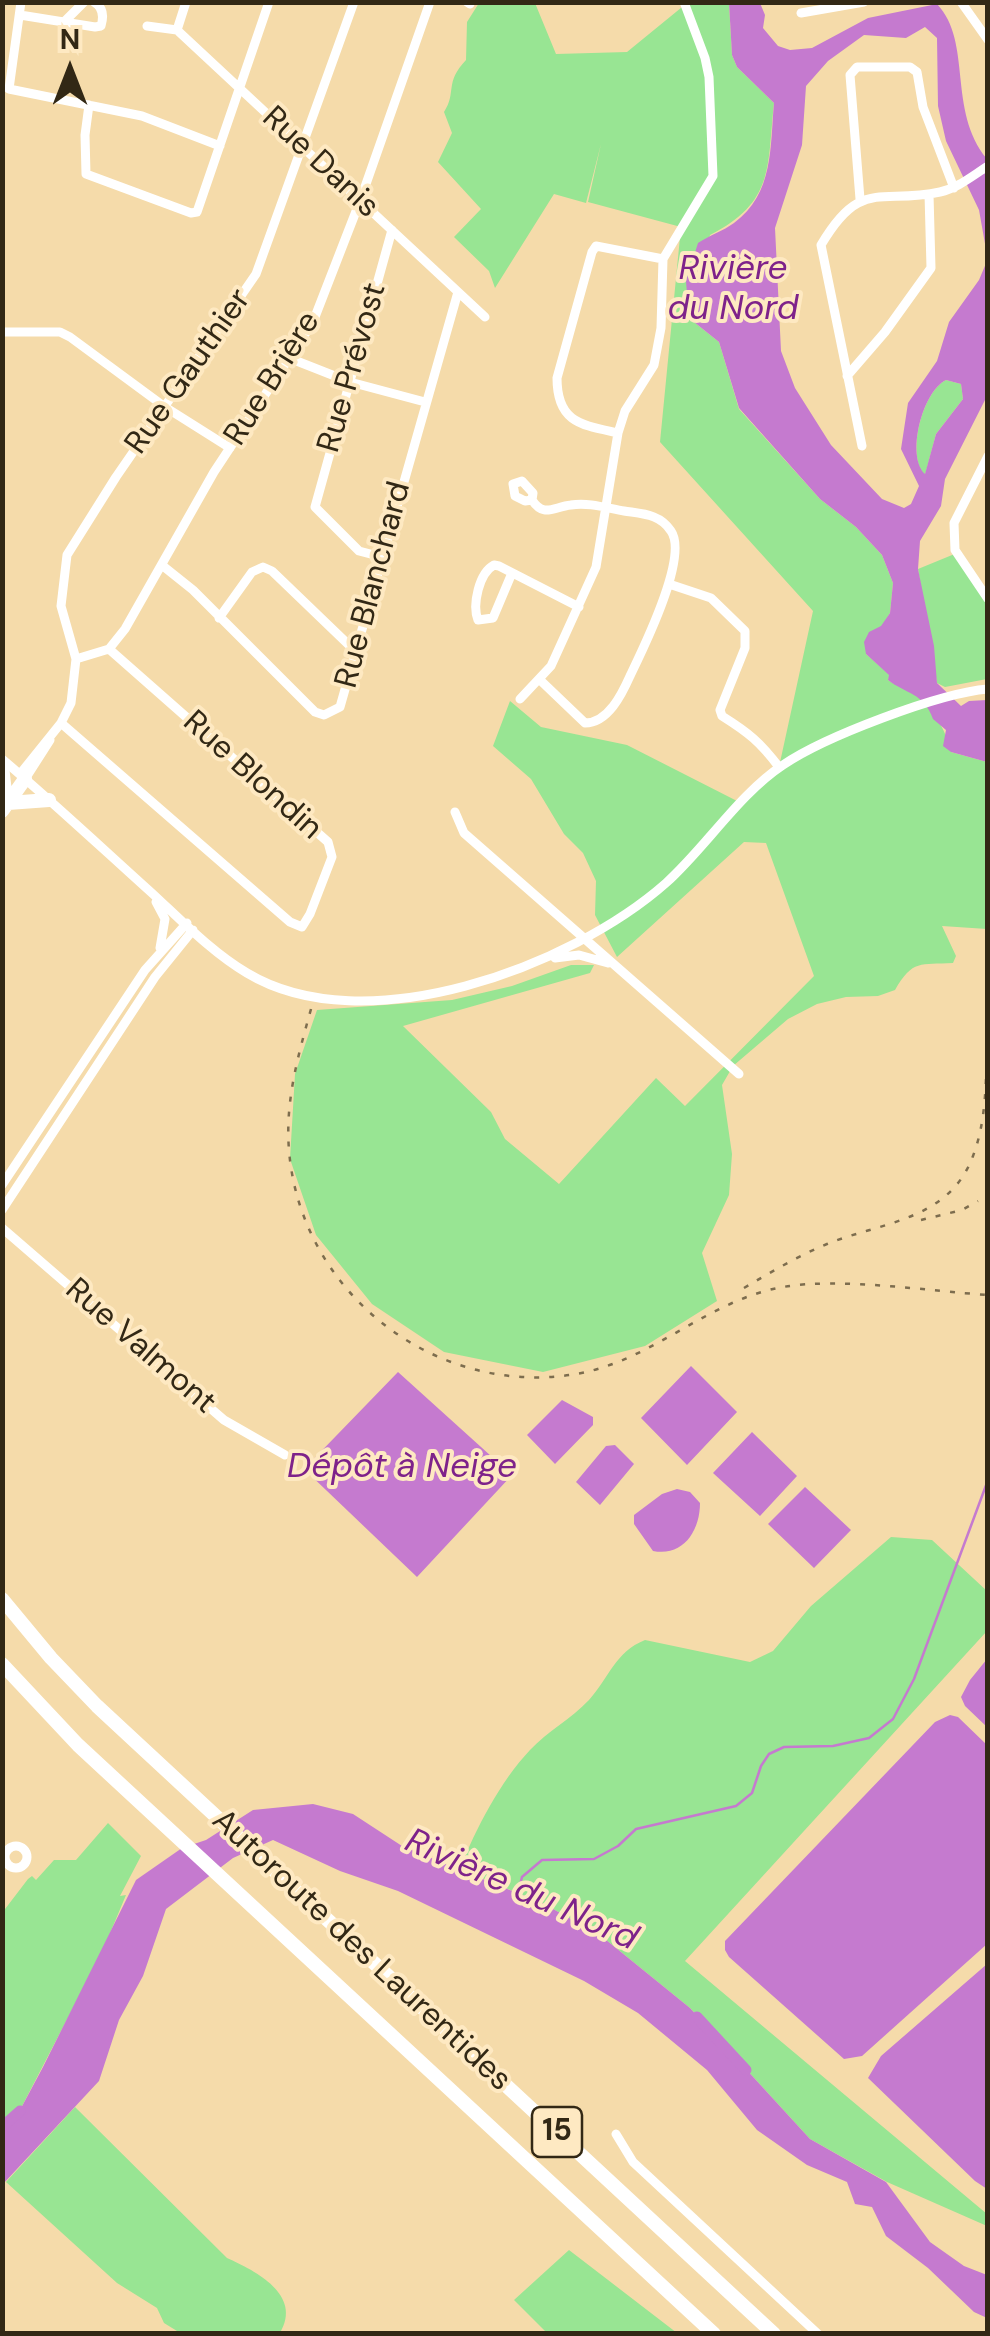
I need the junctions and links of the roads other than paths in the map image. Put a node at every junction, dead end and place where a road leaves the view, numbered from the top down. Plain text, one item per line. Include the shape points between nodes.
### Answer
1 (22, 2) edge
2 (84, 2) edge
3 (94, 2) edge
4 (186, 2) edge
5 (269, 2) edge
6 (354, 2) edge
7 (430, 2) edge
8 (684, 2) edge
9 (864, 2) edge
10 (961, 2) edge
11 (801, 13) dead end
12 (20, 15) junction
13 (64, 22) junction
14 (148, 26) dead end
15 (177, 30) junction
16 (988, 40) edge
17 (238, 87) junction
18 (89, 105) junction
19 (220, 146) junction
20 (303, 147) junction
21 (988, 166) edge
22 (957, 186) junction
23 (928, 194) junction
24 (860, 199) junction
25 (360, 200) junction
26 (392, 230) junction
27 (664, 259) junction
28 (458, 292) junction
29 (486, 317) dead end
30 (2, 332) edge
31 (288, 358) junction
32 (847, 376) junction
33 (350, 382) junction
34 (425, 402) junction
35 (166, 407) junction
36 (618, 433) junction
37 (862, 446) dead end
38 (230, 448) junction
39 (988, 456) edge
40 (532, 500) dead end
41 (608, 508) junction
42 (382, 557) junction
43 (164, 566) junction
44 (512, 573) junction
45 (669, 584) junction
46 (988, 599) edge
47 (579, 607) junction
48 (220, 618) junction
49 (109, 649) junction
50 (357, 649) junction
51 (76, 659) junction
52 (539, 679) junction
53 (988, 689) edge
54 (520, 699) dead end
55 (60, 723) junction
56 (2, 763) edge
57 (779, 767) junction
58 (22, 776) junction
59 (5, 800) edge
60 (48, 800) junction
61 (455, 812) dead end
62 (150, 892) junction
63 (190, 927) junction
64 (584, 937) junction
65 (157, 955) junction
66 (543, 960) junction
67 (621, 970) junction
68 (740, 1074) dead end
69 (2, 1185) edge
70 (2, 1210) edge
71 (2, 1228) edge
72 (285, 1455) dead end
73 (2, 1599) edge
74 (2, 1664) edge
75 (616, 2134) dead end
76 (714, 2334) edge
77 (774, 2334) edge
78 (818, 2334) edge

1 - 12 street
2 - 13 street
3 - 13 street via 104,18 101,26
4 - 15 street
5 - 17 street
6 - 20 street, Rue Gauthier
7 - 25 street, Rue Brière
8 - 27 street via 709,77 713,176
9 - 11 street
10 - 16 street
12 - 13 street
12 - 18 street via 9,89
14 - 15 street
15 - 17 street, Rue Danis
17 - 19 street
17 - 20 street, Rue Danis
18 - 19 street via 142,116
18 - 19 street via 86,174 191,214 200,206
20 - 25 street, Rue Danis
20 - 35 street, Rue Gauthier via 256,274
21 - 22 street
22 - 23 street
22 - 24 street via 923,108 917,72 910,66 852,69
23 - 24 street
23 - 32 street via 931,268
24 - 32 street via 821,245
25 - 26 street, Rue Danis
25 - 31 street, Rue Brière via 313,322
26 - 28 street, Rue Danis
26 - 33 street, Rue Prévost
27 - 36 street via 654,365
27 - 36 street via 596,246 557,378 569,418
28 - 29 street, Rue Danis
28 - 34 street, Rue Blanchard
30 - 35 street via 60,332
31 - 33 street
31 - 38 street, Rue Brière
32 - 37 street
33 - 34 street
33 - 42 street, Rue Prévost via 315,507 359,552
34 - 42 street, Rue Blanchard
35 - 38 street
35 - 51 street, Rue Gauthier via 67,555 61,606
36 - 41 street
38 - 43 street, Rue Brière
39 - 46 street via 954,523 956,550
40 - 41 street via 546,512 572,504
41 - 45 street via 653,515 671,530
41 - 47 street via 600,556
42 - 50 street, Rue Blanchard
43 - 48 street, Rue Blanchard
43 - 49 street, Rue Brière
44 - 44 street via 488,566 478,620 493,618
44 - 47 street
45 - 52 street via 619,699 597,722 585,723
45 - 57 street via 711,598 745,631 745,648 720,710
47 - 52 street
48 - 50 street via 252,572 263,567
48 - 50 street, Rue Blanchard via 324,715 340,707
49 - 51 street
49 - 55 street, Rue Blondin via 328,842 332,857 302,926
51 - 55 street, Rue Gauthier via 71,703
52 - 54 street
53 - 57 street via 821,743
55 - 58 street, Rue Gauthier
56 - 58 street
56 - 59 highway
57 - 64 street via 668,881
58 - 59 highway
58 - 60 street
59 - 60 highway
60 - 62 street
61 - 64 street via 464,833
62 - 63 street
62 - 65 street via 166,920
63 - 65 street
63 - 66 street via 246,972 300,996 338,1002 430,994
63 - 70 street
64 - 66 street
64 - 67 street
65 - 69 street
66 - 67 street via 579,955
67 - 68 street
71 - 72 street, Rue Valmont via 224,1420
73 - 77 highway, Autoroute des Laurentides / 15 via 76,1686
74 - 76 highway, Autoroute des Laurentides / 15 via 62,1730
75 - 78 street via 634,2162

